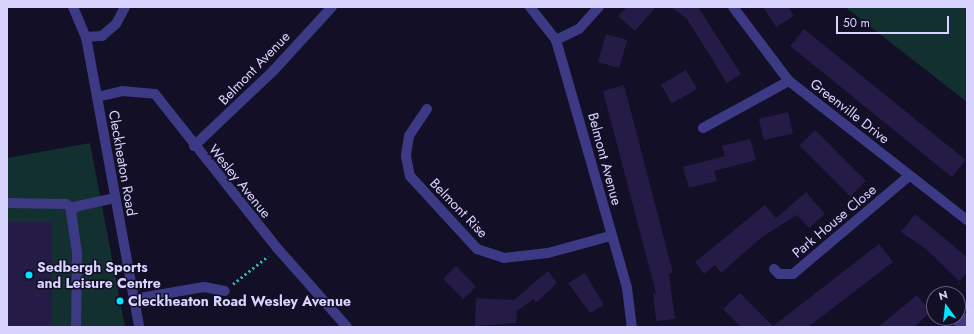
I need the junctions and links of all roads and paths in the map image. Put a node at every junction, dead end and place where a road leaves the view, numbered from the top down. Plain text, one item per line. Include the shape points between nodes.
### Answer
1 (73, 7) edge
2 (125, 7) edge
3 (332, 7) edge
4 (530, 7) edge
5 (599, 7) edge
6 (733, 7) edge
7 (86, 37) junction
8 (556, 40) junction
9 (789, 81) junction
10 (97, 97) junction
11 (427, 109) dead end
12 (702, 128) dead end
13 (194, 146) junction
14 (909, 176) junction
15 (115, 198) junction
16 (7, 203) edge
17 (73, 209) junction
18 (967, 220) edge
19 (610, 236) junction
20 (278, 249) junction
21 (774, 269) dead end
22 (225, 291) joint
23 (134, 299) junction
24 (967, 318) edge
25 (336, 323) edge
26 (76, 327) edge
27 (139, 327) edge
28 (347, 327) edge
29 (632, 327) edge
30 (959, 327) edge

1 - 7 street, Cleckheaton Road
2 - 7 street via 116,24 102,36
3 - 13 street, Belmont Avenue via 274,70
4 - 8 street, Belmont Avenue
5 - 8 street via 579,29
6 - 9 street, Greenville Drive
7 - 10 street, Cleckheaton Road
8 - 19 street, Belmont Avenue via 595,168
9 - 12 street
9 - 14 street, Greenville Drive
10 - 13 street, Wesley Avenue via 122,91 155,94
10 - 15 street, Cleckheaton Road
11 - 19 street, Belmont Rise via 409,136 406,156 410,176 477,249 504,258 548,253
13 - 20 street, Wesley Avenue
14 - 18 street, Greenville Drive
14 - 21 street, Park House Close via 793,274 779,274
15 - 17 street
15 - 23 street, Cleckheaton Road
16 - 17 street via 66,204
17 - 26 street via 69,221 77,253
19 - 29 street, Belmont Avenue via 627,288
20 - 22 path
20 - 25 street, Wesley Avenue
22 - 23 street via 204,287
23 - 27 street, Cleckheaton Road
24 - 30 street
25 - 28 street, Wesley Avenue

